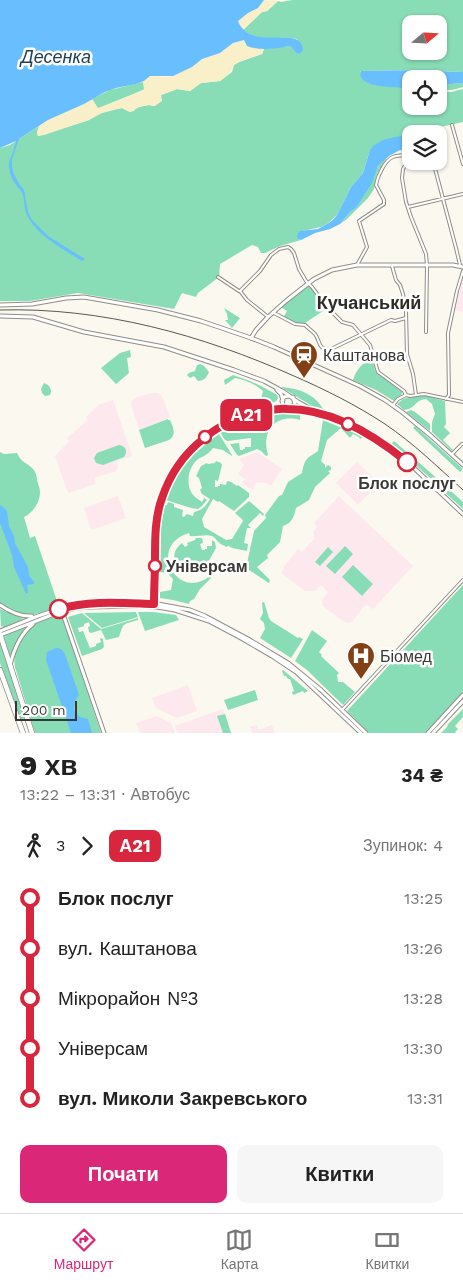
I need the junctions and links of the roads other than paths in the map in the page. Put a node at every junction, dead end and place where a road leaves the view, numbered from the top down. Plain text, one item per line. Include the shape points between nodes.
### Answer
1 (452, 125) dead end
2 (402, 156) edge
3 (463, 164) edge
4 (403, 170) edge
5 (436, 170) edge
6 (463, 194) edge
7 (444, 199) junction
8 (408, 207) junction
9 (357, 264) junction
10 (391, 264) junction
11 (427, 265) junction
12 (462, 267) edge
13 (463, 271) edge
14 (218, 277) dead end
15 (308, 283) junction
16 (240, 291) junction
17 (0, 305) edge
18 (273, 313) junction
19 (0, 316) edge
20 (268, 317) junction
21 (406, 318) junction
22 (426, 332) dead end
23 (361, 334) junction
24 (251, 338) junction
25 (271, 385) junction
26 (406, 395) junction
27 (416, 395) junction
28 (291, 396) junction
29 (446, 399) junction
30 (282, 401) junction
31 (463, 402) edge
32 (393, 405) junction
33 (274, 409) junction
34 (288, 409) junction
35 (320, 414) junction
36 (463, 444) edge
37 (451, 454) junction
38 (463, 465) edge
39 (463, 514) edge
40 (463, 580) edge
41 (0, 605) edge
42 (154, 606) junction
43 (61, 610) junction
44 (38, 618) junction
45 (0, 634) edge
46 (10, 666) junction
47 (0, 672) edge
48 (463, 695) edge
49 (463, 701) edge
50 (341, 712) junction
51 (27, 716) junction
52 (17, 719) junction
53 (23, 733) edge
54 (32, 733) edge
55 (104, 733) edge
56 (362, 733) edge
57 (366, 733) edge
58 (428, 733) edge
59 (433, 733) edge

1 - 3 street
2 - 9 street via 390,158 379,174 376,185 384,204 360,221 367,247
4 - 8 street
5 - 7 street
6 - 7 street
7 - 8 street
7 - 12 street
8 - 11 street
9 - 10 street
9 - 15 street via 324,273
10 - 11 street
10 - 21 street via 403,294
11 - 12 street
11 - 22 street
13 - 29 street via 448,333 449,395
14 - 16 street
15 - 16 street via 288,247 271,255
15 - 18 street
15 - 23 street via 340,320 352,324
16 - 20 street
17 - 24 street via 84,297 158,310
18 - 20 street
18 - 23 street via 295,324 305,325 324,349 329,350
19 - 25 street via 33,317 84,332 164,347
20 - 24 street
21 - 23 street via 391,320
21 - 27 street via 407,354
23 - 26 street via 371,347 378,372
24 - 32 street via 360,386
25 - 28 street
25 - 30 street via 280,392
26 - 27 street
26 - 32 street
27 - 29 street
28 - 30 street via 284,397
28 - 34 street via 294,404
28 - 35 street
29 - 31 street
30 - 33 street
30 - 34 street
32 - 37 street
33 - 34 street
33 - 42 street via 241,417 216,428 190,451 173,472 157,517
34 - 35 street
35 - 39 street via 362,430 387,446
36 - 37 street
37 - 38 street
40 - 50 street
41 - 44 street via 21,616
42 - 43 street
42 - 50 street via 190,610 248,638 288,663 321,690
43 - 44 street
43 - 55 street
44 - 45 street
44 - 46 street via 20,638
45 - 46 main road
46 - 51 main road
47 - 52 main road
48 - 58 street
49 - 59 street
50 - 56 street
50 - 57 street
51 - 52 main road via 24,722
51 - 54 main road
52 - 53 main road

